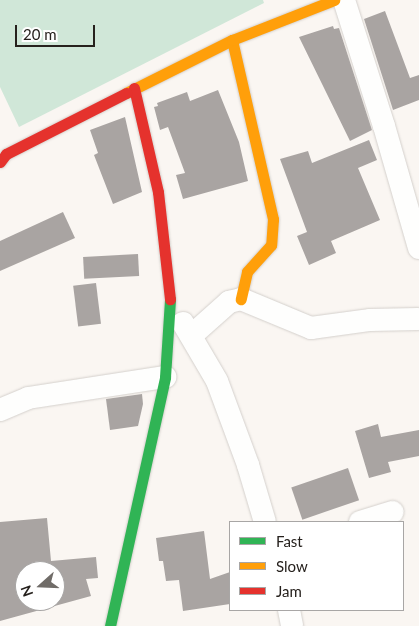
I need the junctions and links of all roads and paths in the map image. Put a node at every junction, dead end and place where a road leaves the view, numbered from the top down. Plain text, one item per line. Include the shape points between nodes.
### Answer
1 (334, 0) edge
2 (344, 0) edge
3 (232, 40) junction
4 (134, 88) junction
5 (2, 152) edge
6 (419, 248) edge
7 (241, 299) junction
8 (171, 306) junction
9 (419, 324) edge
10 (192, 335) junction
11 (165, 377) junction
12 (0, 410) edge
13 (393, 512) dead end
14 (265, 521) edge
15 (363, 521) edge
16 (290, 611) edge
17 (110, 626) edge
18 (292, 626) edge

1 - 3 street
2 - 6 street
3 - 4 street
3 - 7 street via 273,219 271,245 247,272
4 - 5 street
4 - 8 street via 158,192
7 - 9 street via 311,328 370,320
7 - 10 street via 228,302
8 - 10 street
8 - 11 street
10 - 14 street via 217,381
11 - 12 street via 28,398
11 - 17 street
13 - 15 street
16 - 18 street

